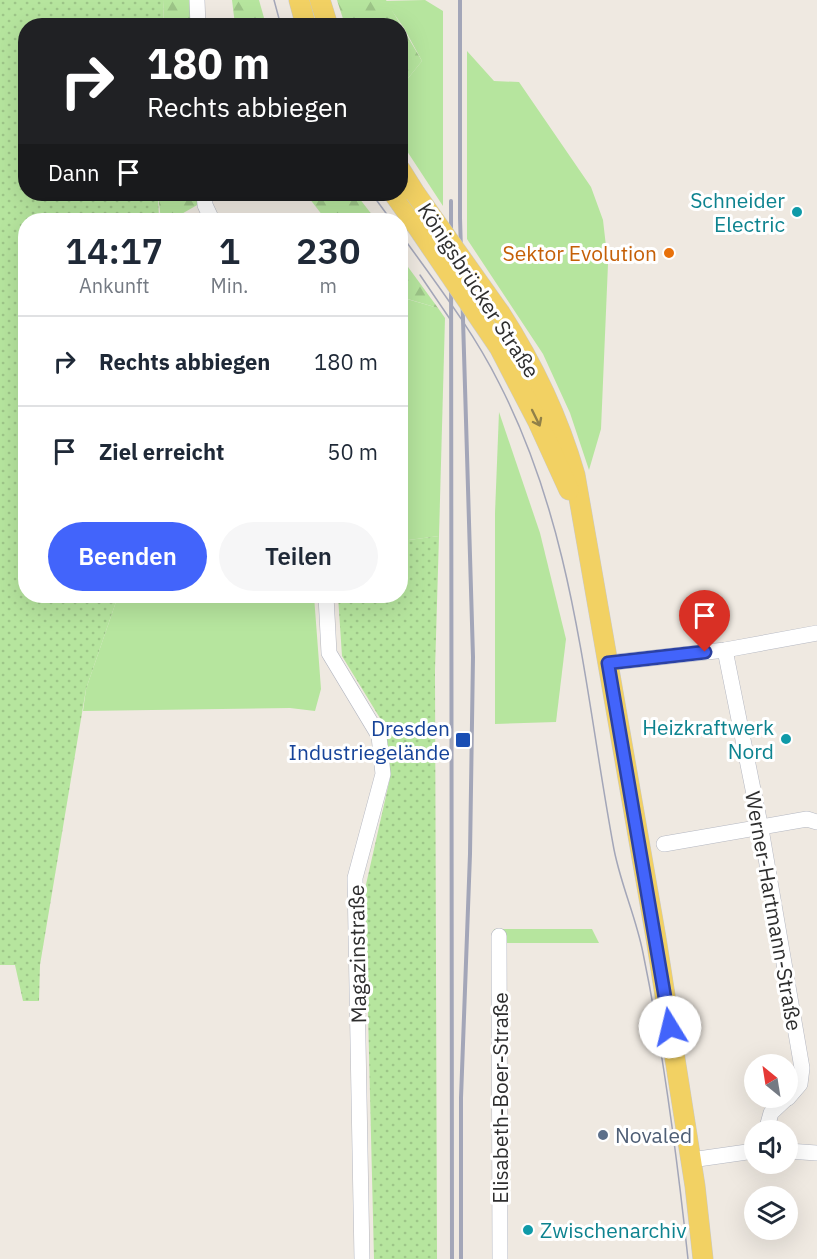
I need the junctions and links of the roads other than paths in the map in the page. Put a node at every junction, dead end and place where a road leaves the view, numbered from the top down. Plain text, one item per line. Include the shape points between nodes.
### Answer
1 (197, 0) edge
2 (298, 0) edge
3 (320, 0) edge
4 (198, 18) edge
5 (304, 18) edge
6 (326, 18) edge
7 (408, 181) edge
8 (408, 214) edge
9 (581, 517) junction
10 (326, 603) edge
11 (817, 633) edge
12 (725, 650) junction
13 (608, 663) junction
14 (817, 822) edge
15 (761, 829) junction
16 (664, 844) dead end
17 (499, 936) dead end
18 (798, 1085) edge
19 (744, 1152) edge
20 (798, 1152) edge
21 (817, 1153) edge
22 (691, 1160) junction
23 (362, 1259) edge
24 (501, 1259) edge
25 (703, 1259) edge

1 - 4 street
2 - 5 main road
3 - 6 main road
7 - 9 main road, Königsbrücker Straße, bridge via 524,351 555,414 575,475
8 -> 9 main road, Königsbrücker Straße, bridge via 499,347
9 - 13 main road, Königsbrücker Straße
10 - 23 street, Magazinstraße via 329,653 379,736 383,774 355,878
11 - 12 street
12 - 13 street
12 - 15 street, Werner-Hartmann-Straße
13 - 22 main road, Königsbrücker Straße
14 - 15 street via 807,819
15 - 16 street
15 - 18 street, Werner-Hartmann-Straße via 802,1068
17 - 24 street, Elisabeth-Boer-Straße
19 - 22 street
20 - 21 street
22 - 25 main road, Königsbrücker Straße

